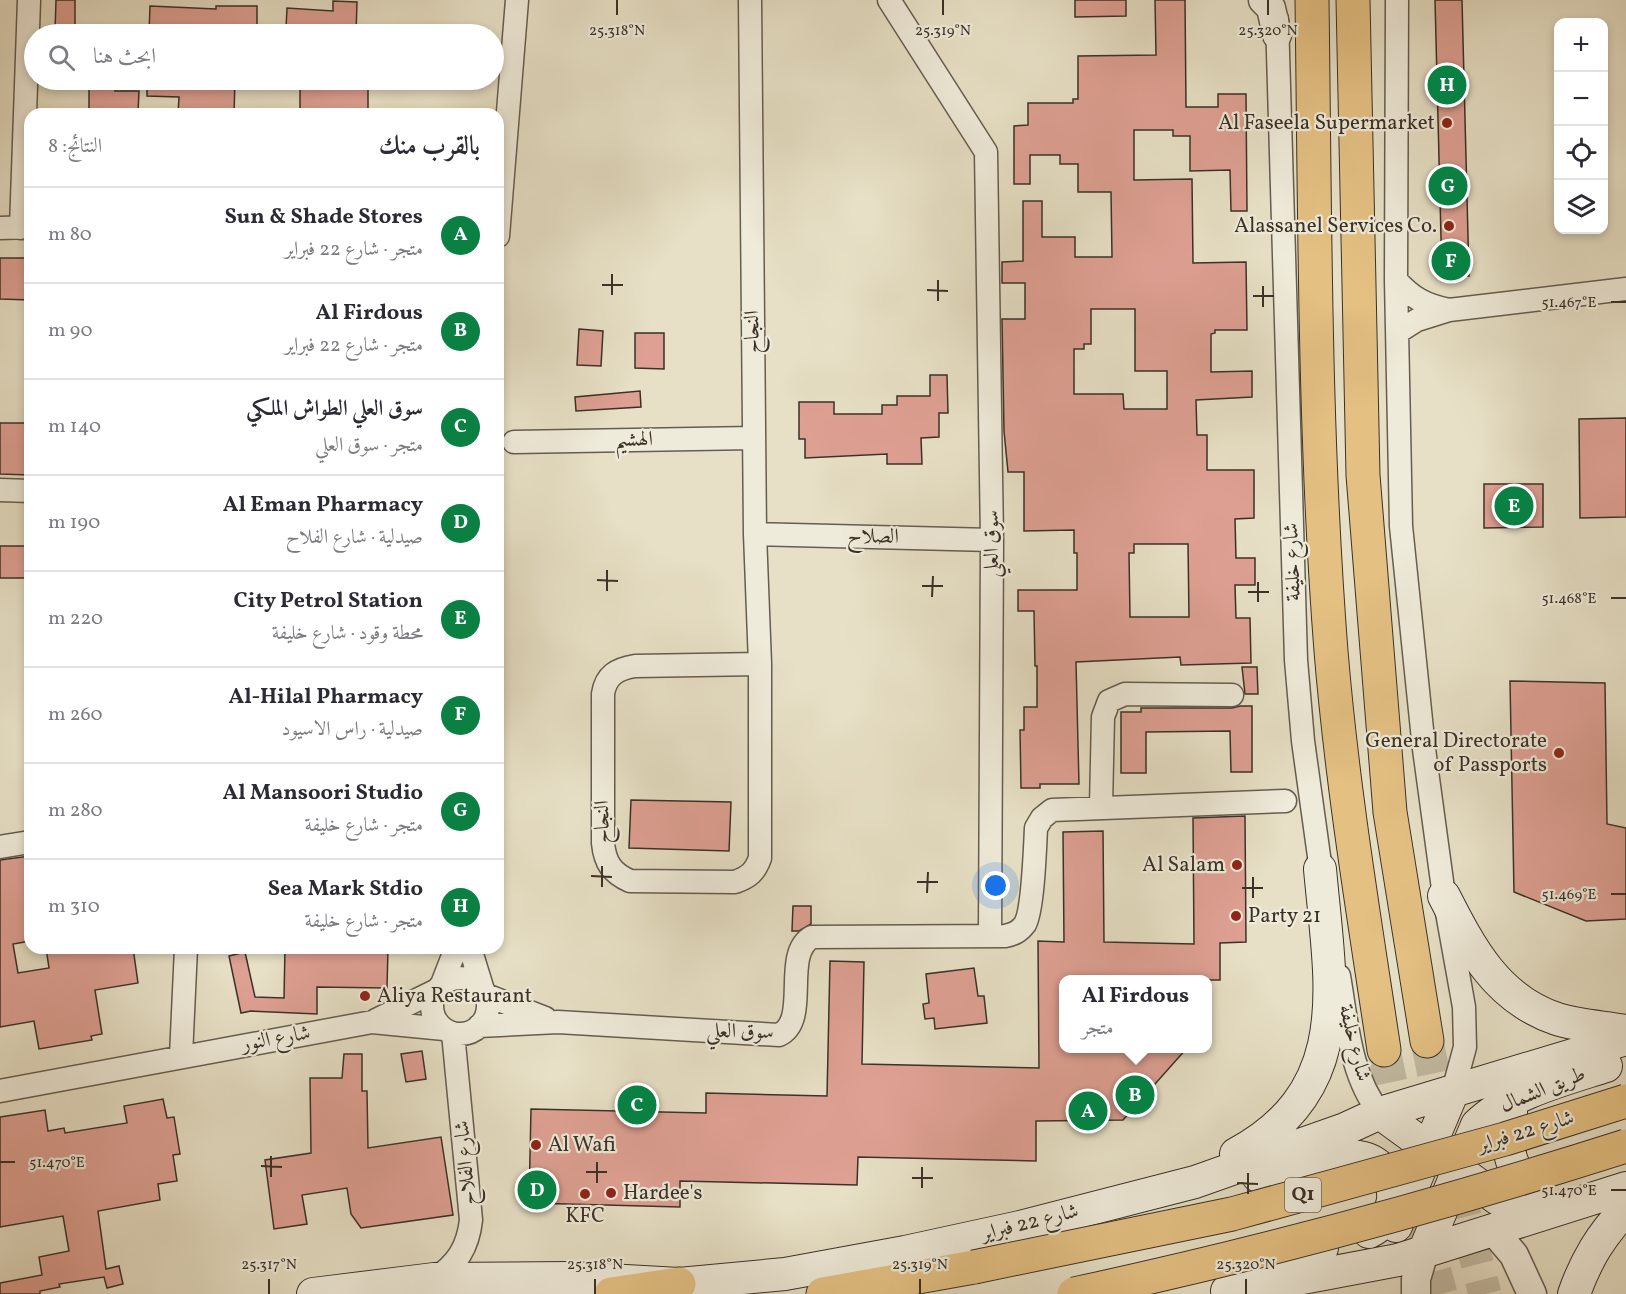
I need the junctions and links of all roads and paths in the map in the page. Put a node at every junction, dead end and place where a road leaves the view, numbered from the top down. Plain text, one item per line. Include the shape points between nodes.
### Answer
1 (29, 0) edge
2 (517, 0) edge
3 (750, 0) edge
4 (888, 0) edge
5 (1263, 0) edge
6 (1276, 0) edge
7 (1312, 0) edge
8 (1353, 0) edge
9 (1397, 0) edge
10 (28, 24) edge
11 (1277, 35) junction
12 (24, 90) edge
13 (504, 152) edge
14 (17, 228) edge
15 (1396, 280) junction
16 (1626, 288) edge
17 (1449, 310) junction
18 (1398, 332) junction
19 (753, 438) junction
20 (514, 442) dead end
21 (0, 490) edge
22 (24, 491) edge
23 (755, 534) junction
24 (992, 540) junction
25 (760, 664) junction
26 (1232, 694) dead end
27 (1285, 801) dead end
28 (1101, 806) junction
29 (24, 843) edge
30 (0, 847) edge
31 (1320, 870) junction
32 (1444, 897) junction
33 (990, 936) junction
34 (186, 954) edge
35 (453, 954) edge
36 (472, 954) edge
37 (439, 987) junction
38 (484, 991) junction
39 (372, 1022) junction
40 (558, 1023) junction
41 (479, 1026) junction
42 (448, 1031) junction
43 (1626, 1031) edge
44 (1626, 1038) edge
45 (1427, 1041) tunnel mouth
46 (1384, 1050) tunnel mouth
47 (181, 1056) junction
48 (1626, 1059) edge
49 (0, 1091) edge
50 (1453, 1091) junction
51 (1517, 1098) junction
52 (1626, 1101) edge
53 (1380, 1113) junction
54 (1338, 1131) junction
55 (1626, 1146) edge
56 (1424, 1163) junction
57 (1195, 1182) junction
58 (1453, 1182) junction
59 (1626, 1188) edge
60 (1150, 1192) junction
61 (1626, 1209) edge
62 (1548, 1211) junction
63 (1492, 1229) junction
64 (1424, 1252) junction
65 (1364, 1266) junction
66 (434, 1279) junction
67 (680, 1284) junction
68 (1223, 1293) edge
69 (313, 1294) edge
70 (611, 1294) edge
71 (823, 1294) edge
72 (1074, 1294) edge
73 (1416, 1294) edge
74 (1532, 1294) edge
75 (1574, 1294) edge

1 - 10 street
2 - 13 street
3 - 19 street, النجاح
4 - 24 street, سوق العلي via 986,152
5 - 11 street via 1271,8
6 - 11 street, شارع خليفة
7 - 46 main road, شارع خليفة via 1317,400 1331,651 1348,818
8 - 45 main road via 1363,476 1390,812
9 - 15 street
11 - 31 street, شارع خليفة via 1296,660
12 - 14 street
15 - 17 street via 1426,305
15 - 18 street
16 - 17 street
17 - 18 street via 1417,320
18 - 32 street via 1401,526 1415,680
19 - 20 street, الهشيم
19 - 23 street, النجاح
21 - 22 street
23 - 24 street, الصلاح
23 - 25 street, النجاح
24 - 33 street, سوق العلي
25 - 25 street, النجاح via 761,846 756,869 735,882 630,881 618,876 609,867 603,843 603,694 609,676 635,666
26 - 28 street via 1125,694 1109,701 1103,717
27 - 28 street, سوق العلي
28 - 33 street, سوق العلي via 1052,810 1042,818 1036,828 1026,922 1017,933
29 - 30 street
31 - 53 street, شارع خليفة via 1352,1050 1363,1086
31 - 60 main road via 1329,1012 1320,1065 1307,1092 1272,1131 1246,1149 1203,1172
32 - 43 main road via 1469,946 1486,971 1508,992 1559,1019
32 - 50 street via 1466,1032 1463,1062
33 - 40 street, سوق العلي via 812,937 799,953 792,1020 779,1035
34 - 47 street
35 - 37 street
36 - 38 street
37 - 38 street via 463,978
37 - 39 street, شارع النور
37 - 42 street via 432,1006 438,1023
38 - 40 street, سوق العلي
38 - 41 street via 487,1012
39 - 42 street, شارع النور
39 - 47 street, شارع النور
40 - 41 street, سوق العلي
41 - 42 street via 469,1032
42 - 66 street, شارع الفلاح via 471,1220 457,1261
44 - 50 main road, شارع 22 فبراير
47 - 49 street, شارع النور
48 - 51 main road, طريق الشمال
50 - 53 main road, شارع 22 فبراير
50 - 56 main road
51 - 58 main road, طريق الشمال via 1489,1113 1477,1125
51 - 62 main road via 1508,1129 1511,1166
52 - 71 main road, شارع 22 فبراير / Q1, bridge via 1505,1139 1232,1214
53 - 54 main road, شارع 22 فبراير
53 - 56 main road
54 - 56 main road
54 - 57 main road, شارع 22 فبراير
55 - 72 main road, شارع 22 فبراير / Q1, bridge via 1362,1225 1215,1264
56 - 58 main road
56 - 65 main road via 1395,1228
57 - 60 main road, شارع 22 فبراير
57 - 68 main road via 1257,1176 1359,1157 1378,1165 1391,1182 1393,1203 1376,1229 1275,1265
58 - 62 main road via 1498,1199
58 - 63 main road
58 - 64 main road, طريق الشمال
59 - 62 main road
60 - 67 main road, شارع 22 فبراير via 1020,1227 905,1252 785,1274
61 - 75 main road via 1607,1228 1585,1263
62 - 63 main road
63 - 64 main road
63 - 74 street via 1514,1255
64 - 65 main road
64 - 73 street
65 - 68 main road
66 - 67 main road, شارع 22 فبراير via 572,1278
66 - 69 main road, شارع 22 فبراير
67 - 70 main road

